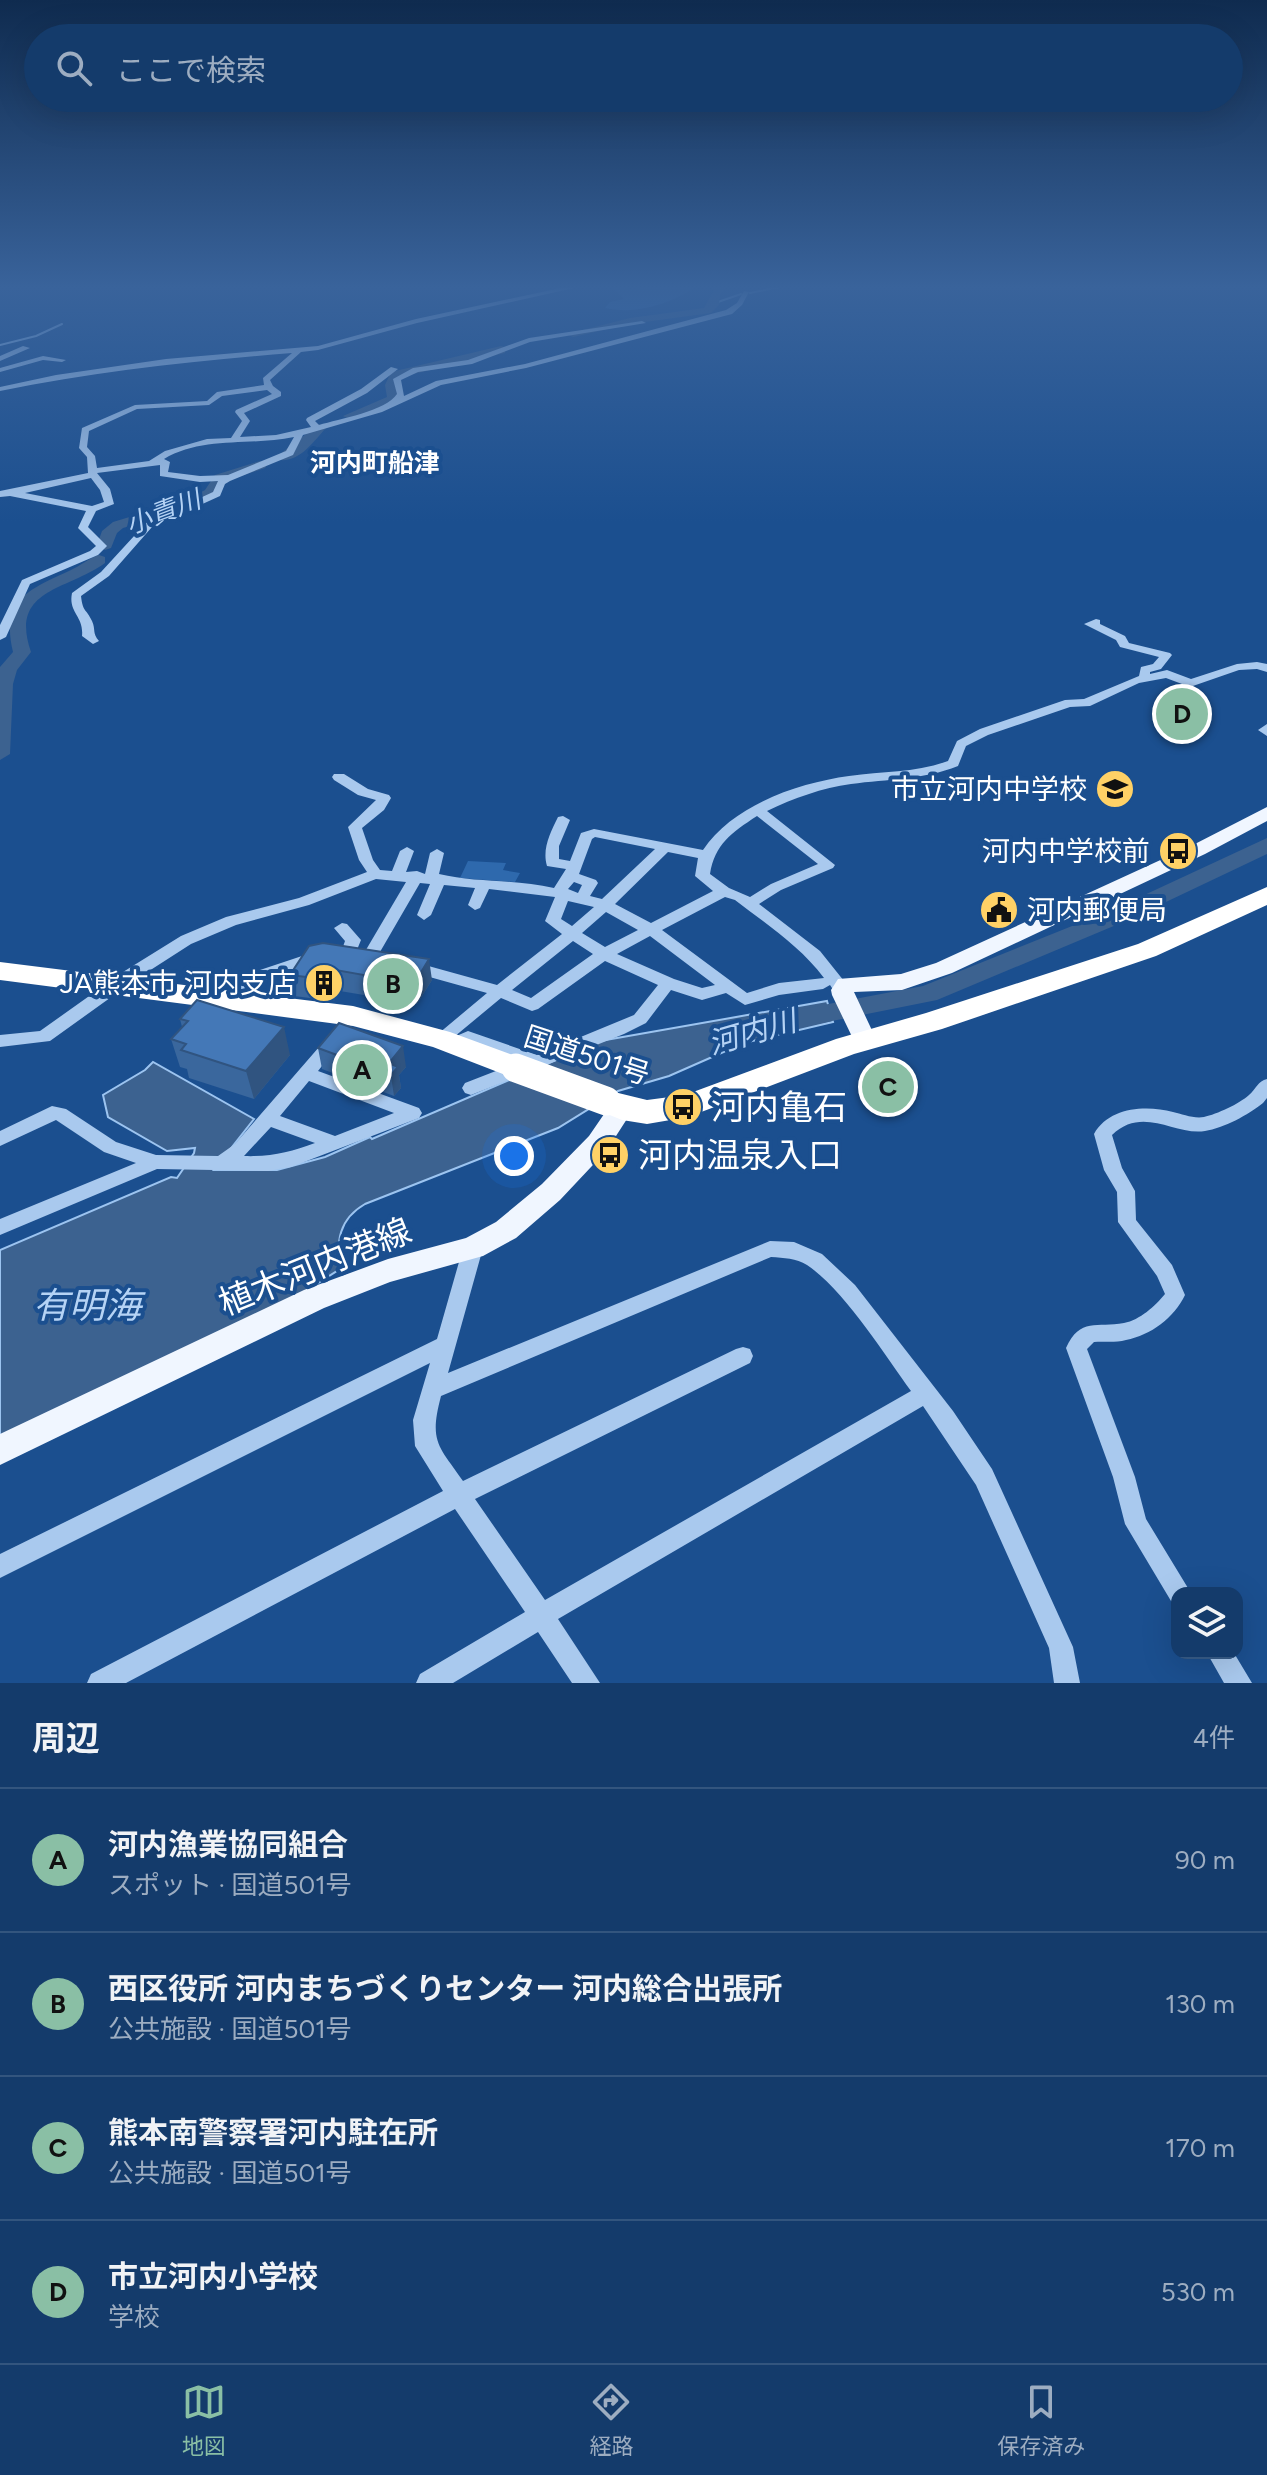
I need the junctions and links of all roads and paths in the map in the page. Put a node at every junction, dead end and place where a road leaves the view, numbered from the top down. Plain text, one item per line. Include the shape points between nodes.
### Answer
1 (20, 365) edge
2 (142, 365) edge
3 (283, 365) edge
4 (452, 365) edge
5 (531, 365) edge
6 (0, 370) edge
7 (391, 376) junction
8 (269, 387) junction
9 (0, 389) edge
10 (396, 402) junction
11 (209, 403) junction
12 (248, 406) junction
13 (316, 427) junction
14 (300, 433) junction
15 (235, 439) junction
16 (153, 462) junction
17 (93, 473) junction
18 (226, 477) junction
19 (0, 494) edge
20 (14, 494) junction
21 (92, 509) junction
22 (94, 553) junction
23 (118, 557) junction
24 (1096, 622) dead end
25 (0, 637) edge
26 (93, 641) dead end
27 (1267, 668) edge
28 (1143, 679) junction
29 (339, 777) dead end
30 (757, 810) junction
31 (1267, 813) edge
32 (563, 820) dead end
33 (665, 847) junction
34 (407, 851) dead end
35 (437, 853) dead end
36 (707, 855) junction
37 (573, 871) junction
38 (375, 874) junction
39 (398, 874) junction
40 (430, 877) junction
41 (484, 883) junction
42 (724, 891) junction
43 (561, 893) junction
44 (1267, 895) edge
45 (582, 898) junction
46 (604, 904) junction
47 (749, 904) junction
48 (475, 905) dead end
49 (424, 915) dead end
50 (342, 928) dead end
51 (651, 930) junction
52 (571, 934) junction
53 (604, 954) junction
54 (347, 958) junction
55 (382, 962) junction
56 (0, 971) edge
57 (668, 983) junction
58 (116, 986) junction
59 (729, 987) junction
60 (836, 989) junction
61 (499, 991) junction
62 (226, 1000) junction
63 (353, 1016) junction
64 (862, 1034) junction
65 (0, 1041) edge
66 (447, 1042) junction
67 (528, 1065) junction
68 (306, 1073) junction
69 (1267, 1085) edge
70 (471, 1088) dead end
71 (614, 1105) junction
72 (267, 1118) junction
73 (0, 1139) edge
74 (335, 1143) junction
75 (166, 1161) junction
76 (221, 1163) junction
77 (0, 1227) edge
78 (473, 1248) junction
79 (445, 1345) junction
80 (743, 1356) dead end
81 (432, 1390) junction
82 (925, 1394) junction
83 (31, 1435) junction
84 (0, 1450) edge
85 (0, 1463) edge
86 (459, 1495) junction
87 (0, 1566) edge
88 (1175, 1587) edge
89 (541, 1615) junction
90 (1223, 1659) edge
91 (100, 1683) edge
92 (429, 1683) edge
93 (587, 1683) edge
94 (1067, 1683) edge
95 (1239, 1683) edge

1 - 6 street
2 - 9 street
3 - 8 street via 266,380
4 - 7 street
5 - 10 street via 439,383
7 - 10 street via 401,394
7 - 13 street via 310,420
8 - 11 street via 220,394
8 - 12 street via 278,394
10 - 13 street
11 - 12 street
11 - 17 street via 135,407 85,430 83,448 91,456
12 - 15 street via 239,412 246,421
13 - 14 street
14 - 15 street
14 - 18 street via 290,453
15 - 16 street via 207,442
16 - 17 street
16 - 18 street via 165,462 163,474
17 - 20 street
17 - 21 street via 109,504
18 - 23 street via 217,494 149,525
19 - 20 street
20 - 21 street
21 - 22 street via 83,528 102,546
22 - 23 street
22 - 25 street via 26,582
23 - 26 street via 76,595 77,610 90,624 88,636
24 - 28 street via 1090,624 1121,638 1124,645 1166,655 1157,667 1145,669
27 - 28 street via 1257,664 1190,683 1167,674
28 - 30 street via 1086,703 1069,703 984,732 961,744 953,763 937,771 820,785
29 - 38 street via 384,798 355,827
30 - 36 street via 721,835
30 - 47 street via 828,865
31 - 60 main road via 944,968 917,979
32 - 37 street via 552,846 552,863
33 - 36 street
33 - 37 street via 594,833 586,836
33 - 46 street
34 - 39 street
35 - 40 street
36 - 42 street via 702,876
37 - 43 street
37 - 45 street via 591,883
38 - 39 street
38 - 58 street via 186,940
39 - 40 street
40 - 41 street
40 - 49 street
40 - 55 street
41 - 43 street
41 - 48 street
42 - 47 street
42 - 51 street
43 - 45 street
43 - 52 street via 553,921
44 - 64 highway, 国道501号 via 1147,950 932,1022
45 - 46 street
46 - 51 street
46 - 52 street
47 - 60 street via 815,955
50 - 54 street via 353,940
51 - 53 street
51 - 59 street
52 - 53 street
52 - 61 street
53 - 57 street
53 - 61 street via 532,1005
54 - 55 street
54 - 62 street via 304,960 254,978
55 - 61 street via 424,968
56 - 58 highway, 国道501号
57 - 59 street via 702,994
57 - 67 street via 640,1019
58 - 62 highway, 国道501号
58 - 65 street via 44,1037
59 - 60 street via 745,999 779,989
60 - 64 main road
61 - 66 street
62 - 63 highway, 国道501号
63 - 66 highway, 国道501号
63 - 68 street
64 - 71 highway, 国道501号 via 688,1106 647,1112
66 - 67 highway, 国道501号
67 - 70 street
67 - 71 highway, 国道501号, bridge
68 - 72 street
68 - 74 street via 413,1113
69 - 88 street via 1245,1108 1205,1124 1163,1116 1124,1118 1103,1134 1113,1170 1126,1191 1127,1222 1165,1271 1175,1295 1167,1309 1130,1331 1094,1332 1081,1338 1076,1348 1136,1524
71 - 78 main road, 植木河内港線 via 598,1143 551,1192 506,1230
72 - 74 street
72 - 76 street
73 - 75 street via 60,1114 110,1147
74 - 76 street via 291,1160
75 - 76 street
75 - 77 street
78 - 79 street
78 - 83 main road, 植木河内港線 via 388,1271 314,1299
79 - 81 street
79 - 87 street
80 - 86 street
81 - 82 street via 770,1249 794,1250 815,1260 848,1291
81 - 86 street via 424,1420 426,1446
82 - 89 street
82 - 94 street via 984,1477 1061,1647
83 - 84 main road, 植木河内港線
83 - 85 street via 21,1451
86 - 89 street
86 - 91 street
89 - 92 street
89 - 93 street
90 - 95 street

